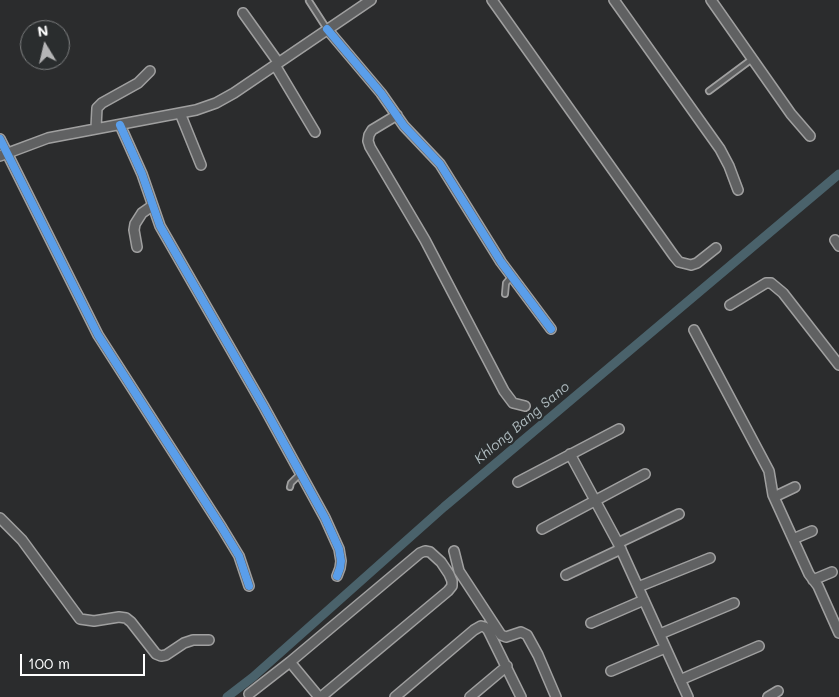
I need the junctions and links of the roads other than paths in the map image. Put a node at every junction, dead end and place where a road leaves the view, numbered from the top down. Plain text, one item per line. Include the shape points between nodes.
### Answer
1 (371, 0) edge
2 (492, 0) edge
3 (614, 0) edge
4 (711, 0) edge
5 (309, 1) edge
6 (243, 13) dead end
7 (328, 29) junction
8 (752, 59) junction
9 (276, 64) junction
10 (150, 71) dead end
11 (709, 91) dead end
12 (180, 112) junction
13 (397, 115) junction
14 (120, 125) junction
15 (96, 128) junction
16 (315, 132) dead end
17 (810, 136) dead end
18 (0, 139) edge
19 (3, 155) edge
20 (201, 164) dead end
21 (738, 190) dead end
22 (152, 206) junction
23 (137, 247) dead end
24 (716, 248) dead end
25 (512, 276) junction
26 (505, 294) dead end
27 (730, 305) dead end
28 (551, 329) dead end
29 (694, 330) dead end
30 (839, 365) edge
31 (525, 406) dead end
32 (619, 429) dead end
33 (570, 454) junction
34 (300, 474) junction
35 (645, 474) dead end
36 (518, 482) dead end
37 (290, 487) dead end
38 (795, 487) dead end
39 (774, 497) junction
40 (595, 500) junction
41 (679, 514) dead end
42 (0, 518) edge
43 (542, 530) dead end
44 (812, 531) dead end
45 (793, 539) junction
46 (620, 546) junction
47 (454, 551) dead end
48 (710, 558) dead end
49 (832, 572) dead end
50 (566, 575) dead end
51 (337, 576) dead end
52 (813, 580) junction
53 (249, 586) dead end
54 (638, 587) junction
55 (644, 600) junction
56 (734, 603) dead end
57 (836, 621) edge
58 (591, 623) dead end
59 (839, 633) edge
60 (660, 634) junction
61 (209, 640) dead end
62 (759, 646) dead end
63 (665, 648) junction
64 (290, 662) junction
65 (506, 666) junction
66 (611, 671) dead end
67 (680, 680) junction
68 (778, 691) dead end
69 (249, 694) dead end
70 (686, 696) edge
71 (320, 697) edge
72 (395, 697) edge
73 (470, 697) edge
74 (521, 697) edge
75 (556, 697) edge
76 (768, 697) edge

1 - 7 street
2 - 24 street via 674,256 685,265 691,265
3 - 21 street via 720,149
4 - 8 street
5 - 7 lane
6 - 9 street
7 - 9 street
7 - 13 street
8 - 11 lane
8 - 17 street
9 - 12 street via 216,103
9 - 16 street
10 - 15 street via 97,108
12 - 14 street
12 - 20 street
13 - 25 street via 440,164
13 - 31 street via 372,130 368,141 370,147 425,240 504,391 513,402
14 - 15 street
14 - 22 street
15 - 19 street via 48,138
18 - 19 street
19 - 53 street via 98,334 239,556
22 - 23 street via 135,224
22 - 34 street via 160,226
25 - 26 lane via 506,283
25 - 28 street
27 - 30 street via 771,283
29 - 39 street via 769,471
32 - 33 street
33 - 36 street
33 - 40 street
34 - 37 lane
34 - 51 street via 339,549 341,561
35 - 40 street
38 - 39 street
39 - 45 street
40 - 43 street
40 - 46 street
41 - 46 street
42 - 61 street via 22,540 80,619 94,622 126,618 161,656 193,640
44 - 45 street
45 - 52 street
46 - 50 street
46 - 54 street
47 - 75 street via 460,571 501,635 506,637 521,632 527,635
48 - 54 street
49 - 52 street
52 - 57 street
54 - 55 street
55 - 58 street
55 - 60 street
56 - 60 street
57 - 59 street
60 - 63 street
62 - 67 street
63 - 66 street
63 - 67 street
64 - 69 street
64 - 71 street
64 - 71 street via 420,553 430,552 441,562 452,581 448,591
65 - 72 street via 488,630 481,626
65 - 73 street
65 - 74 street
67 - 70 street
68 - 76 street

